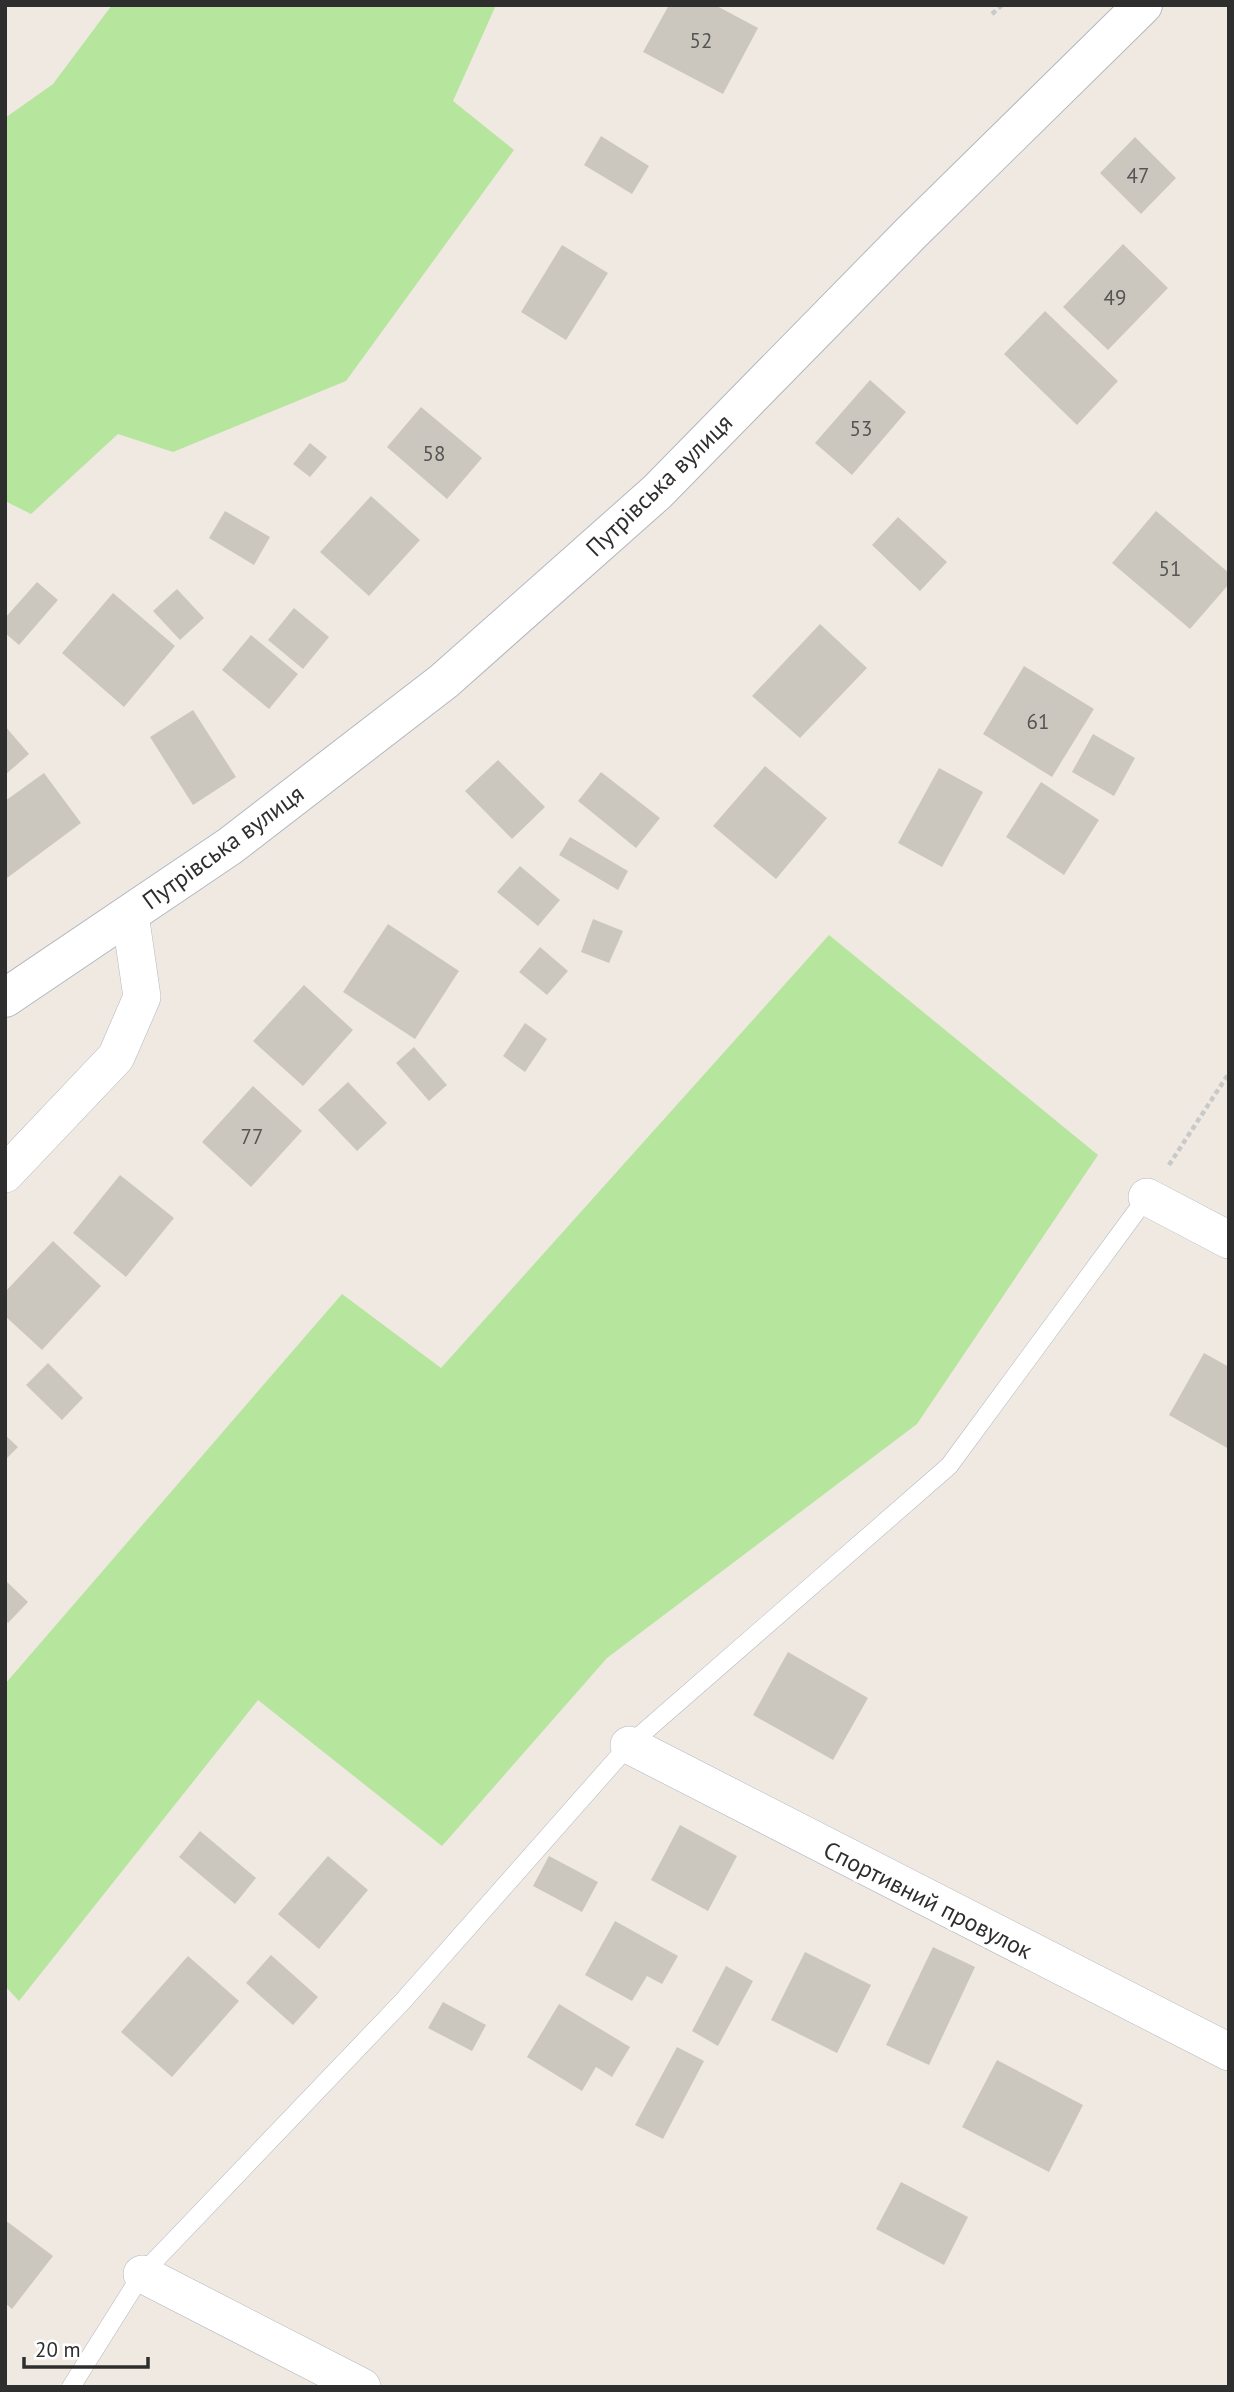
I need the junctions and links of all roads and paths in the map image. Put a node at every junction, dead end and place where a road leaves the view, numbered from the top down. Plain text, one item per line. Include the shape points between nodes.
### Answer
1 (1002, 5) edge
2 (1143, 5) edge
3 (992, 14) dead end
4 (130, 914) junction
5 (5, 998) edge
6 (1229, 1073) edge
7 (5, 1174) edge
8 (1147, 1197) junction
9 (1229, 1240) edge
10 (629, 1745) junction
11 (1229, 2052) edge
12 (142, 2274) junction
13 (71, 2387) edge
14 (362, 2387) edge

1 - 3 path
2 - 4 main road, Путрівська вулиця via 657,492 444,681 230,846
4 - 5 main road, Путрівська вулиця
4 - 7 street, Путрівська вулиця via 142,997 116,1057
6 - 8 path
8 - 9 street
8 - 10 lane via 949,1466
10 - 11 street, Спортивний провулок
10 - 12 lane via 403,2001
12 - 13 lane
12 - 14 street

